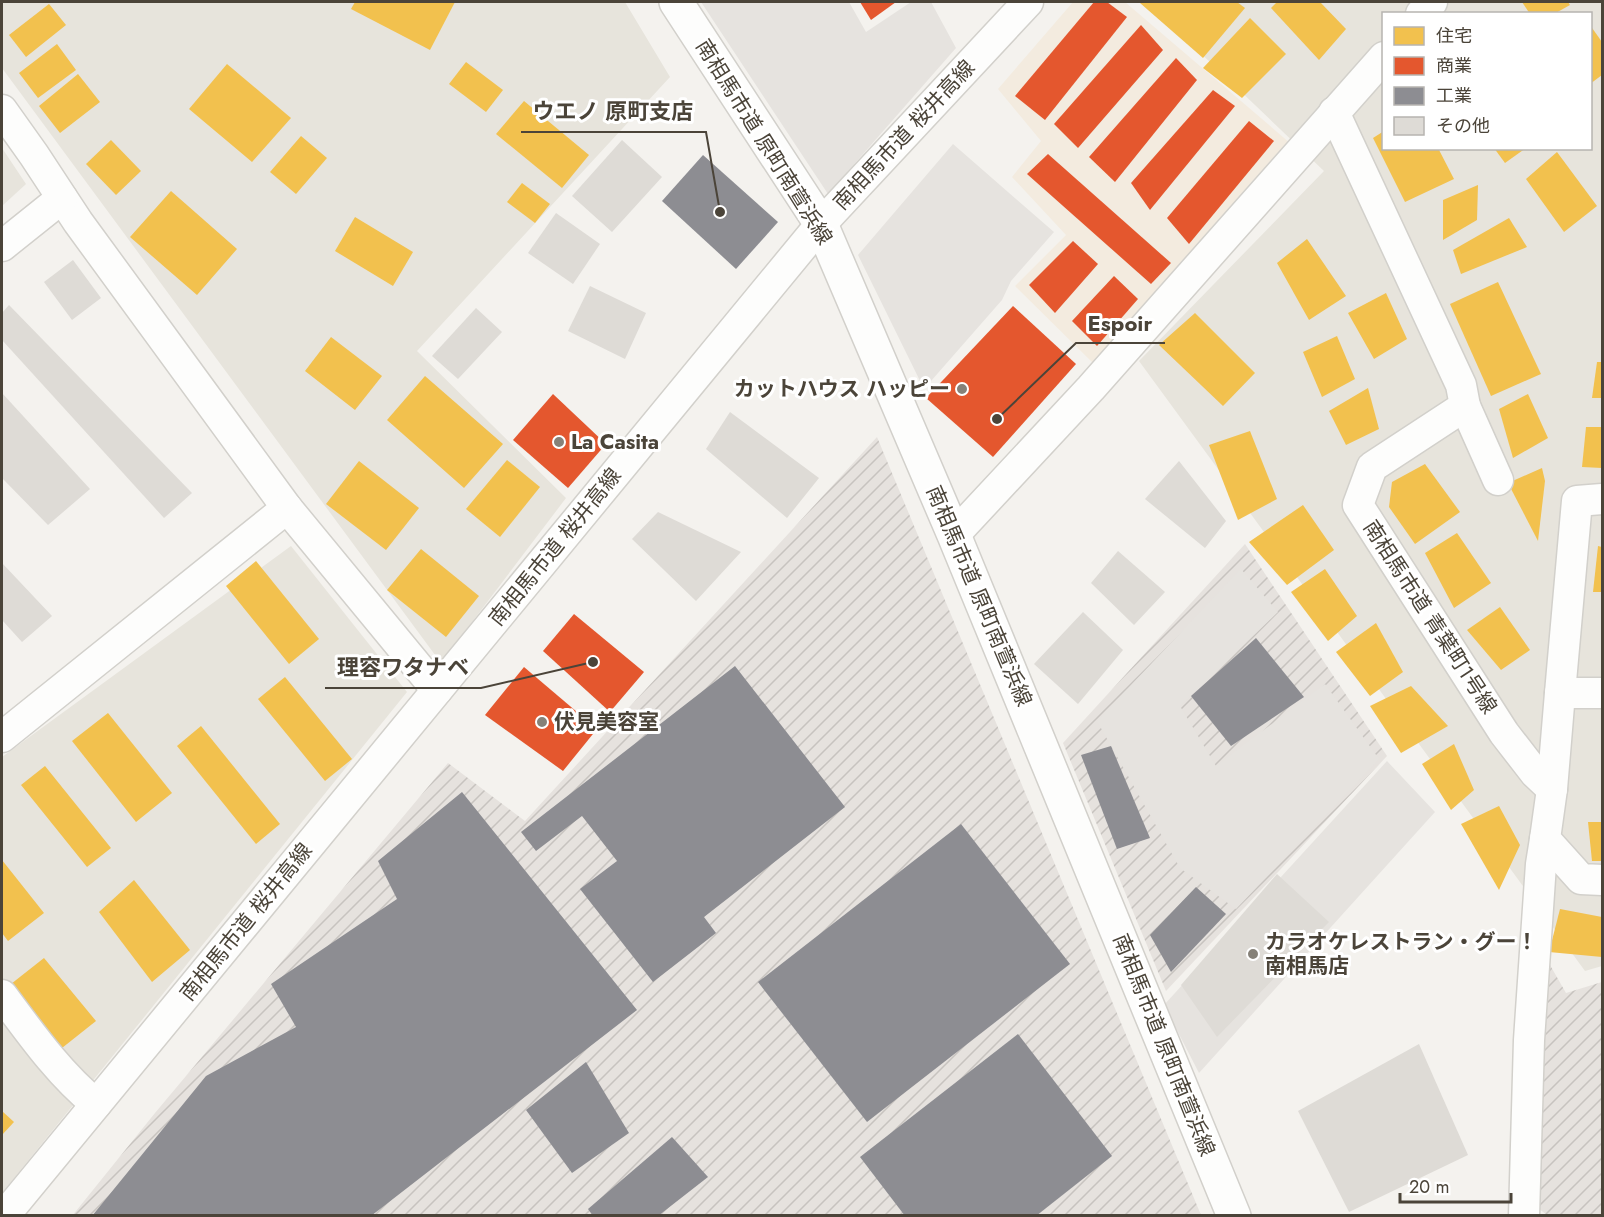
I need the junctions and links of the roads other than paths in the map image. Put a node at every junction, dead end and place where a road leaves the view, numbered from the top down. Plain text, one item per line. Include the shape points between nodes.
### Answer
1 (676, 2) edge
2 (1028, 2) edge
3 (1382, 58) edge
4 (2, 110) edge
5 (1335, 112) junction
6 (62, 198) junction
7 (821, 224) junction
8 (2, 246) edge
9 (1465, 406) junction
10 (1498, 480) dead end
11 (1602, 499) edge
12 (287, 508) junction
13 (954, 535) junction
14 (437, 690) junction
15 (1560, 693) junction
16 (1602, 693) edge
17 (2, 737) edge
18 (1552, 789) junction
19 (1545, 839) junction
20 (1602, 880) edge
21 (2, 995) edge
22 (96, 1104) junction
23 (4, 1215) edge
24 (1234, 1215) edge
25 (1524, 1215) edge

1 - 7 street, 南相馬市道 原町南萱浜線
2 - 7 street, 南相馬市道 桜井高線
3 - 5 street
4 - 6 street
5 - 9 street via 1461,385
5 - 13 street via 1091,388
6 - 8 street
6 - 12 street
7 - 13 street, 南相馬市道 原町南萱浜線
7 - 14 street, 南相馬市道 桜井高線
9 - 10 street
9 - 18 street, 南相馬市道 青葉町1号線 via 1372,467 1358,505 1504,734
11 - 15 street via 1576,501
12 - 14 street
12 - 17 street
13 - 24 street, 南相馬市道 原町南萱浜線
14 - 22 street, 南相馬市道 桜井高線
15 - 16 street
15 - 18 street
18 - 19 street
19 - 20 street via 1581,879
19 - 25 street via 1529,1040
21 - 22 street via 48,1056
22 - 23 street, 南相馬市道 桜井高線

